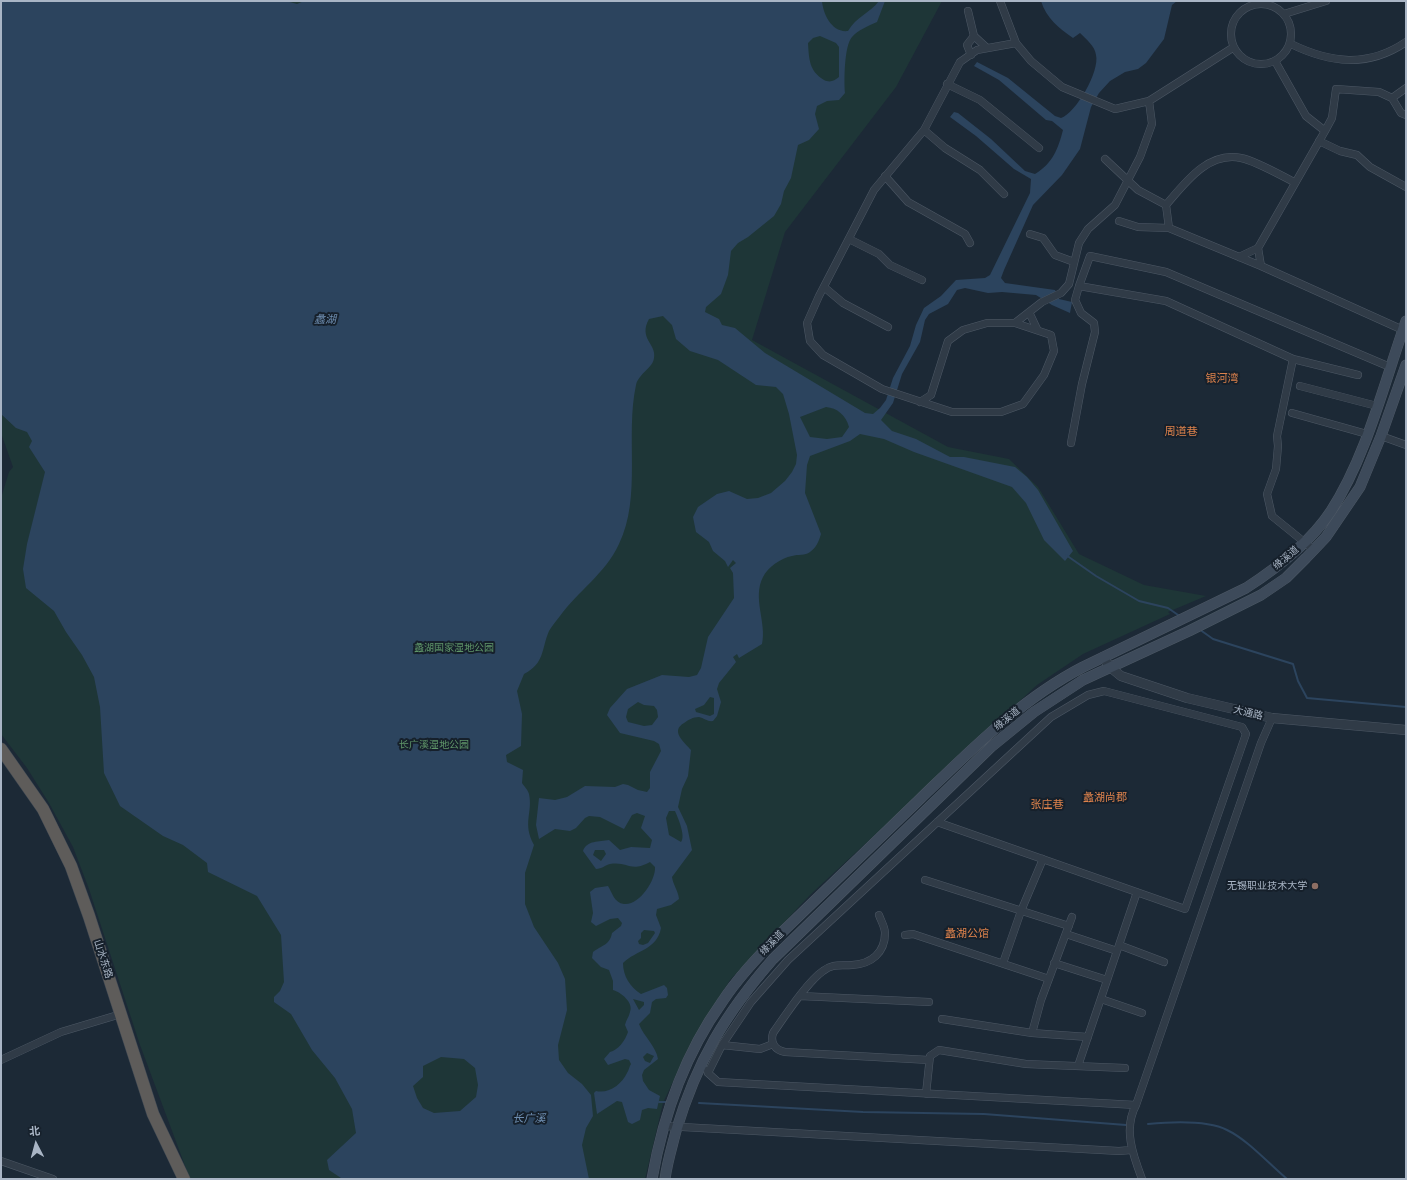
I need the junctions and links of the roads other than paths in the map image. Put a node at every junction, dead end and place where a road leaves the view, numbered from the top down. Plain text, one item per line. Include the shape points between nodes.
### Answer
1 (1000, 1) edge
2 (1326, 1) edge
3 (1250, 4) edge
4 (968, 11) dead end
5 (1284, 14) junction
6 (974, 36) junction
7 (1406, 42) edge
8 (1016, 43) junction
9 (1291, 44) junction
10 (1234, 47) junction
11 (987, 48) junction
12 (971, 55) junction
13 (1275, 61) junction
14 (947, 84) junction
15 (1406, 88) edge
16 (1392, 98) junction
17 (1149, 101) junction
18 (1406, 115) edge
19 (924, 130) junction
20 (1325, 131) junction
21 (1319, 141) junction
22 (1039, 148) dead end
23 (1105, 159) dead end
24 (885, 176) junction
25 (1129, 182) junction
26 (1294, 182) junction
27 (1406, 187) edge
28 (1004, 194) dead end
29 (1166, 205) junction
30 (1119, 221) dead end
31 (1169, 228) junction
32 (1030, 234) dead end
33 (849, 239) junction
34 (970, 243) dead end
35 (1258, 248) junction
36 (1239, 257) junction
37 (1074, 262) junction
38 (1261, 266) junction
39 (922, 280) dead end
40 (1079, 286) junction
41 (824, 287) junction
42 (1029, 312) junction
43 (1015, 323) junction
44 (1404, 326) edge
45 (888, 327) dead end
46 (1037, 330) junction
47 (1293, 359) junction
48 (1406, 365) edge
49 (1390, 367) junction
50 (1358, 375) dead end
51 (1300, 386) dead end
52 (931, 395) junction
53 (920, 402) junction
54 (1377, 406) junction
55 (936, 407) junction
56 (1292, 413) dead end
57 (1367, 434) junction
58 (1381, 436) junction
59 (1071, 443) dead end
60 (1406, 445) edge
61 (1305, 542) junction
62 (1314, 550) junction
63 (1103, 657) junction
64 (1110, 668) junction
65 (1272, 718) junction
66 (1406, 730) edge
67 (1, 749) edge
68 (936, 822) junction
69 (1043, 859) junction
70 (925, 880) dead end
71 (1137, 892) junction
72 (1021, 910) junction
73 (879, 915) dead end
74 (1072, 917) dead end
75 (1069, 926) junction
76 (1066, 934) junction
77 (905, 935) dead end
78 (1118, 948) junction
79 (1164, 962) dead end
80 (1003, 963) junction
81 (1054, 964) junction
82 (1049, 979) junction
83 (1107, 980) junction
84 (800, 996) junction
85 (1101, 999) junction
86 (929, 1002) dead end
87 (1142, 1013) dead end
88 (121, 1014) junction
89 (942, 1019) dead end
90 (1032, 1033) junction
91 (1088, 1037) junction
92 (773, 1044) junction
93 (722, 1045) junction
94 (706, 1052) junction
95 (1, 1060) edge
96 (929, 1060) junction
97 (1078, 1066) junction
98 (1125, 1068) dead end
99 (708, 1073) junction
100 (926, 1094) junction
101 (1136, 1105) junction
102 (664, 1126) junction
103 (677, 1128) junction
104 (1131, 1150) junction
105 (1, 1161) edge
106 (53, 1179) edge
107 (184, 1179) edge
108 (652, 1179) edge
109 (665, 1179) edge
110 (1142, 1179) edge

1 - 8 street
2 - 5 street
3 - 5 street via 1272,6
3 - 10 street via 1235,19 1231,33
4 - 6 street
5 - 9 street via 1291,26
6 - 11 street
6 - 12 street via 967,45
7 - 9 street via 1389,52 1363,60 1338,60 1312,54
8 - 11 street
8 - 17 street via 1031,61 1062,87 1115,109
9 - 13 street via 1286,53
10 - 13 street via 1241,57 1251,63 1264,65
10 - 17 street
11 - 12 street via 977,50
12 - 14 street via 960,62
13 - 20 street via 1306,116
14 - 19 street
14 - 22 street via 980,100
15 - 16 street
16 - 18 street via 1401,113
16 - 20 street via 1378,92 1336,89 1332,118
17 - 25 street via 1152,124
19 - 24 street
19 - 28 street via 945,148 980,170
20 - 21 street
21 - 26 street
21 - 27 street via 1340,151 1357,155 1370,167
23 - 25 street
24 - 33 street via 874,190
24 - 34 street via 908,202 965,234
25 - 29 street via 1138,190
25 - 37 street via 1115,205 1088,229 1079,243
26 - 29 street via 1242,158 1228,156 1210,162 1187,181
26 - 35 street
29 - 31 street
30 - 31 street via 1138,228
31 - 36 street
32 - 37 street via 1043,238 1055,255
33 - 39 street via 879,254 890,265
33 - 41 street
35 - 36 street
35 - 38 street
36 - 38 street
37 - 42 street via 1069,284
38 - 44 street
40 - 47 street via 1166,301
40 - 49 street via 1090,256 1166,272
40 - 59 street via 1075,300 1081,313 1094,322 1095,332
41 - 45 street via 843,303
41 - 53 street via 807,323 810,341 823,355 888,391
42 - 43 street
42 - 46 street
43 - 46 street
43 - 52 street via 987,323 963,330 948,341
44 - 49 main road, 缘溪道
46 - 55 street via 1051,335 1054,350 1044,374 1023,404 1001,412 952,412
47 - 50 street
47 - 61 street via 1277,436 1276,469 1267,494 1272,516
48 - 58 main road, 缘溪道
49 - 54 main road, 缘溪道
51 - 54 street
52 - 53 street
52 - 55 street
53 - 55 street
54 - 57 main road, 缘溪道
56 - 57 street
57 - 61 main road, 缘溪道 via 1348,482 1330,512
58 - 60 street
58 - 62 main road, 缘溪道 via 1360,487 1326,537
61 - 62 street
61 - 63 main road, 缘溪道 via 1269,573 1246,588
62 - 64 main road, 缘溪道 via 1286,578 1261,595
63 - 64 street, 大通路
63 - 102 main road, 缘溪道 via 1065,676 982,739 757,959 722,1001 704,1029 677,1086
64 - 65 street, 大通路 via 1121,676 1187,698
64 - 94 main road, 缘溪道 via 1059,694 991,747 773,959 747,989
65 - 66 street, 大通路
65 - 101 street via 1261,743
67 - 88 highway, 山水东路 via 43,809 65,853
68 - 69 street
68 - 71 street via 1051,717 1088,695 1104,691 1242,727 1246,734 1185,909
68 - 93 street via 788,960 751,1002
69 - 71 street
69 - 72 street
70 - 72 street
71 - 78 street
72 - 75 street
72 - 80 street
73 - 84 street via 885,932 882,951 868,962 837,964 822,971
74 - 75 street
75 - 76 street
76 - 78 street
76 - 81 street
77 - 80 street via 913,934
78 - 79 street
78 - 83 street
80 - 82 street
81 - 82 street
81 - 83 street
82 - 90 street
83 - 85 street
84 - 86 street
84 - 92 street via 773,1033
85 - 87 street
85 - 91 street
88 - 95 street via 61,1032
88 - 107 highway, 山水东路 via 153,1114
89 - 90 street
90 - 91 street
91 - 97 street
92 - 93 street via 760,1049
92 - 96 street via 778,1050 785,1052
93 - 99 street
94 - 99 street
94 - 103 main road, 缘溪道
96 - 97 street via 930,1056 939,1050 1026,1064
96 - 100 street
97 - 98 street
99 - 100 street via 718,1082
100 - 101 street
101 - 104 street via 1130,1138
102 - 103 street
102 - 108 main road, 缘溪道
103 - 104 street
103 - 109 main road, 缘溪道
104 - 110 street
105 - 106 street

